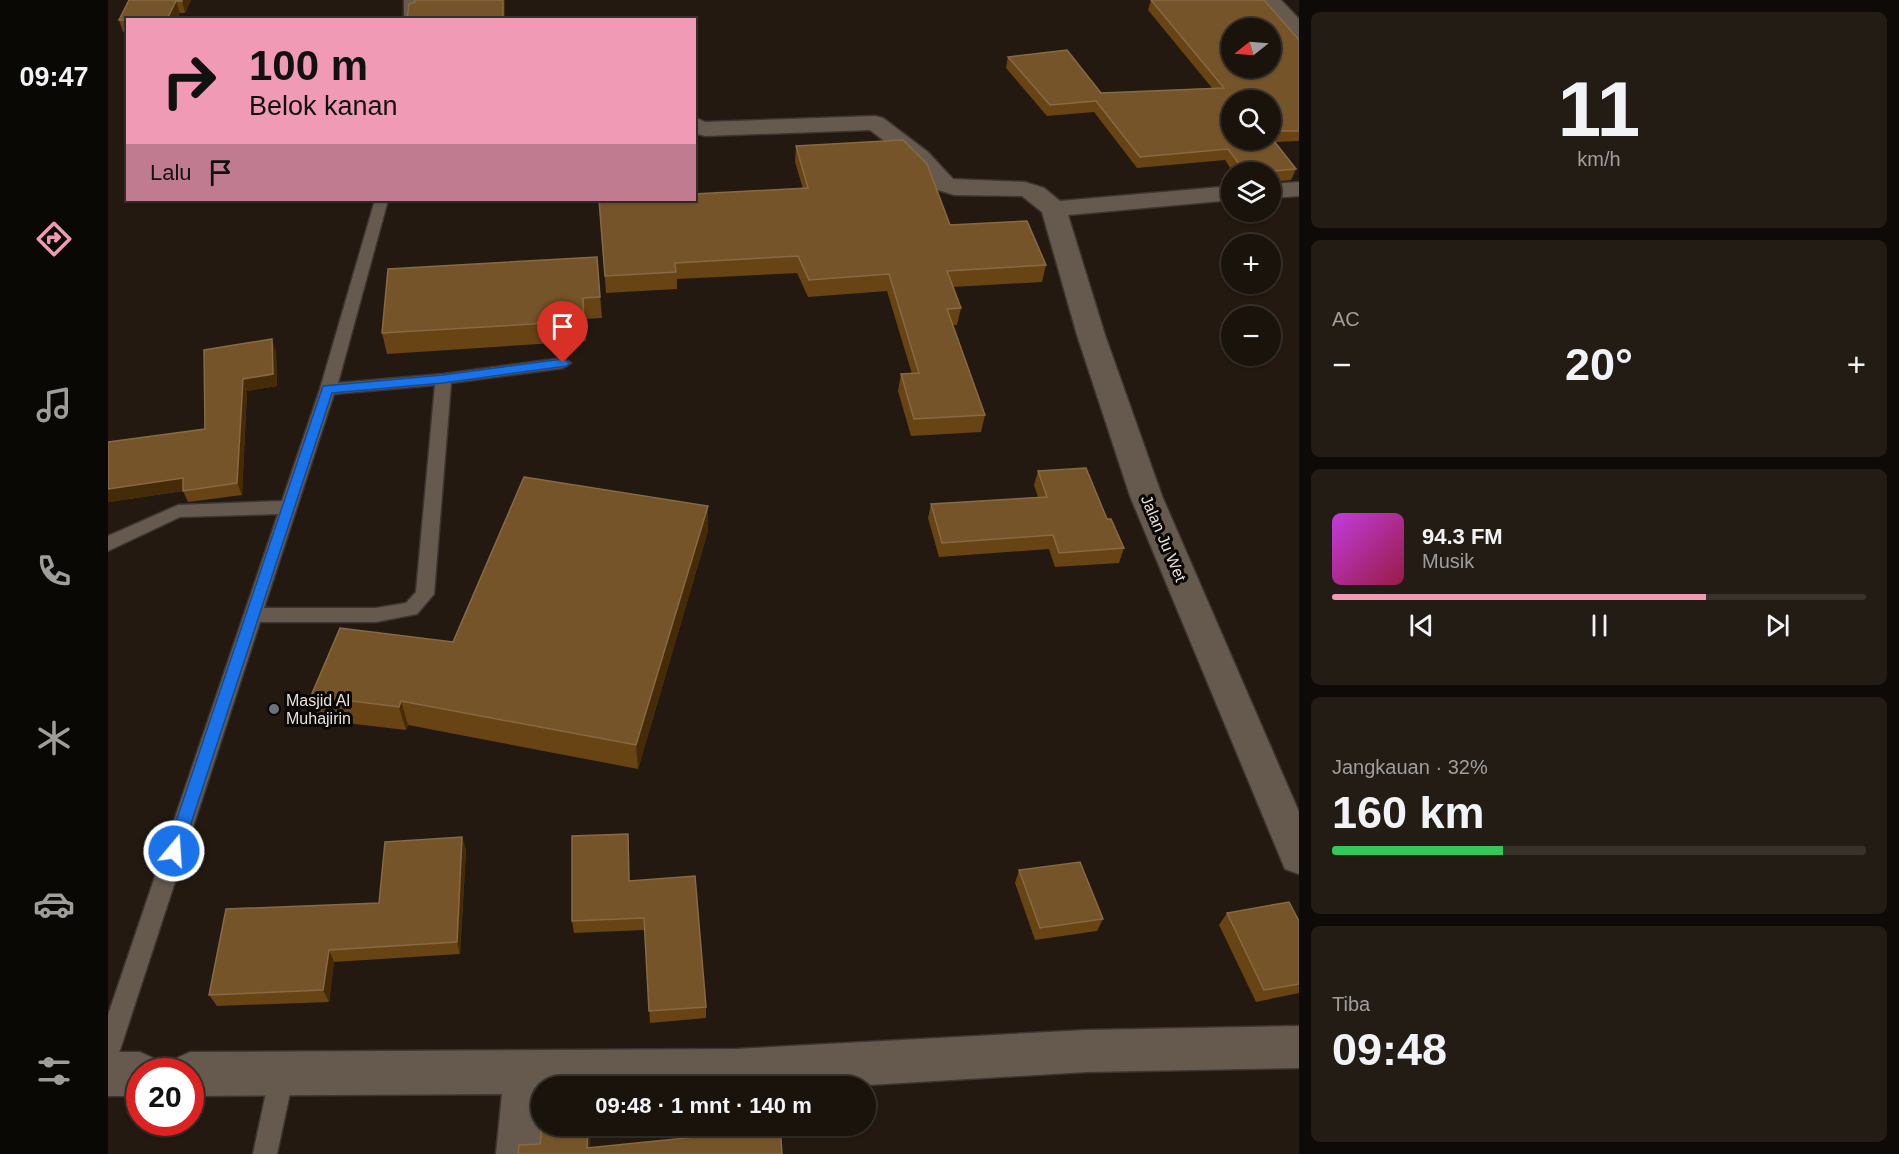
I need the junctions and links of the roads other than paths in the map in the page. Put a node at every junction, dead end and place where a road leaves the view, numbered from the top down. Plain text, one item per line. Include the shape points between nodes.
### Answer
1 (410, 0) edge
2 (1270, 0) edge
3 (410, 18) edge
4 (1299, 32) edge
5 (696, 126) edge
6 (1299, 189) edge
7 (1281, 190) edge
8 (1221, 194) edge
9 (381, 201) edge
10 (1054, 208) junction
11 (563, 363) dead end
12 (443, 379) junction
13 (328, 389) junction
14 (288, 507) junction
15 (108, 544) edge
16 (253, 615) junction
17 (1299, 857) edge
18 (1299, 1047) edge
19 (108, 1050) edge
20 (526, 1072) junction
21 (108, 1074) edge
22 (126, 1074) edge
23 (204, 1074) edge
24 (282, 1074) junction
25 (265, 1154) edge
26 (519, 1154) edge

1 - 3 lane
2 - 4 street
5 - 10 street via 705,129 875,123 920,157 944,184 954,188 1025,189
6 - 7 street
8 - 10 street
9 - 13 lane
10 - 17 street, Jalan Ju Wet via 1091,335 1146,496
11 - 12 lane
12 - 13 lane
12 - 16 lane via 425,594 411,609 376,615
13 - 14 lane
14 - 15 lane via 178,511
14 - 16 lane
16 - 19 lane
18 - 20 street via 1086,1051 736,1071
20 - 24 street
20 - 26 street
21 - 22 street
23 - 24 street
24 - 25 lane

